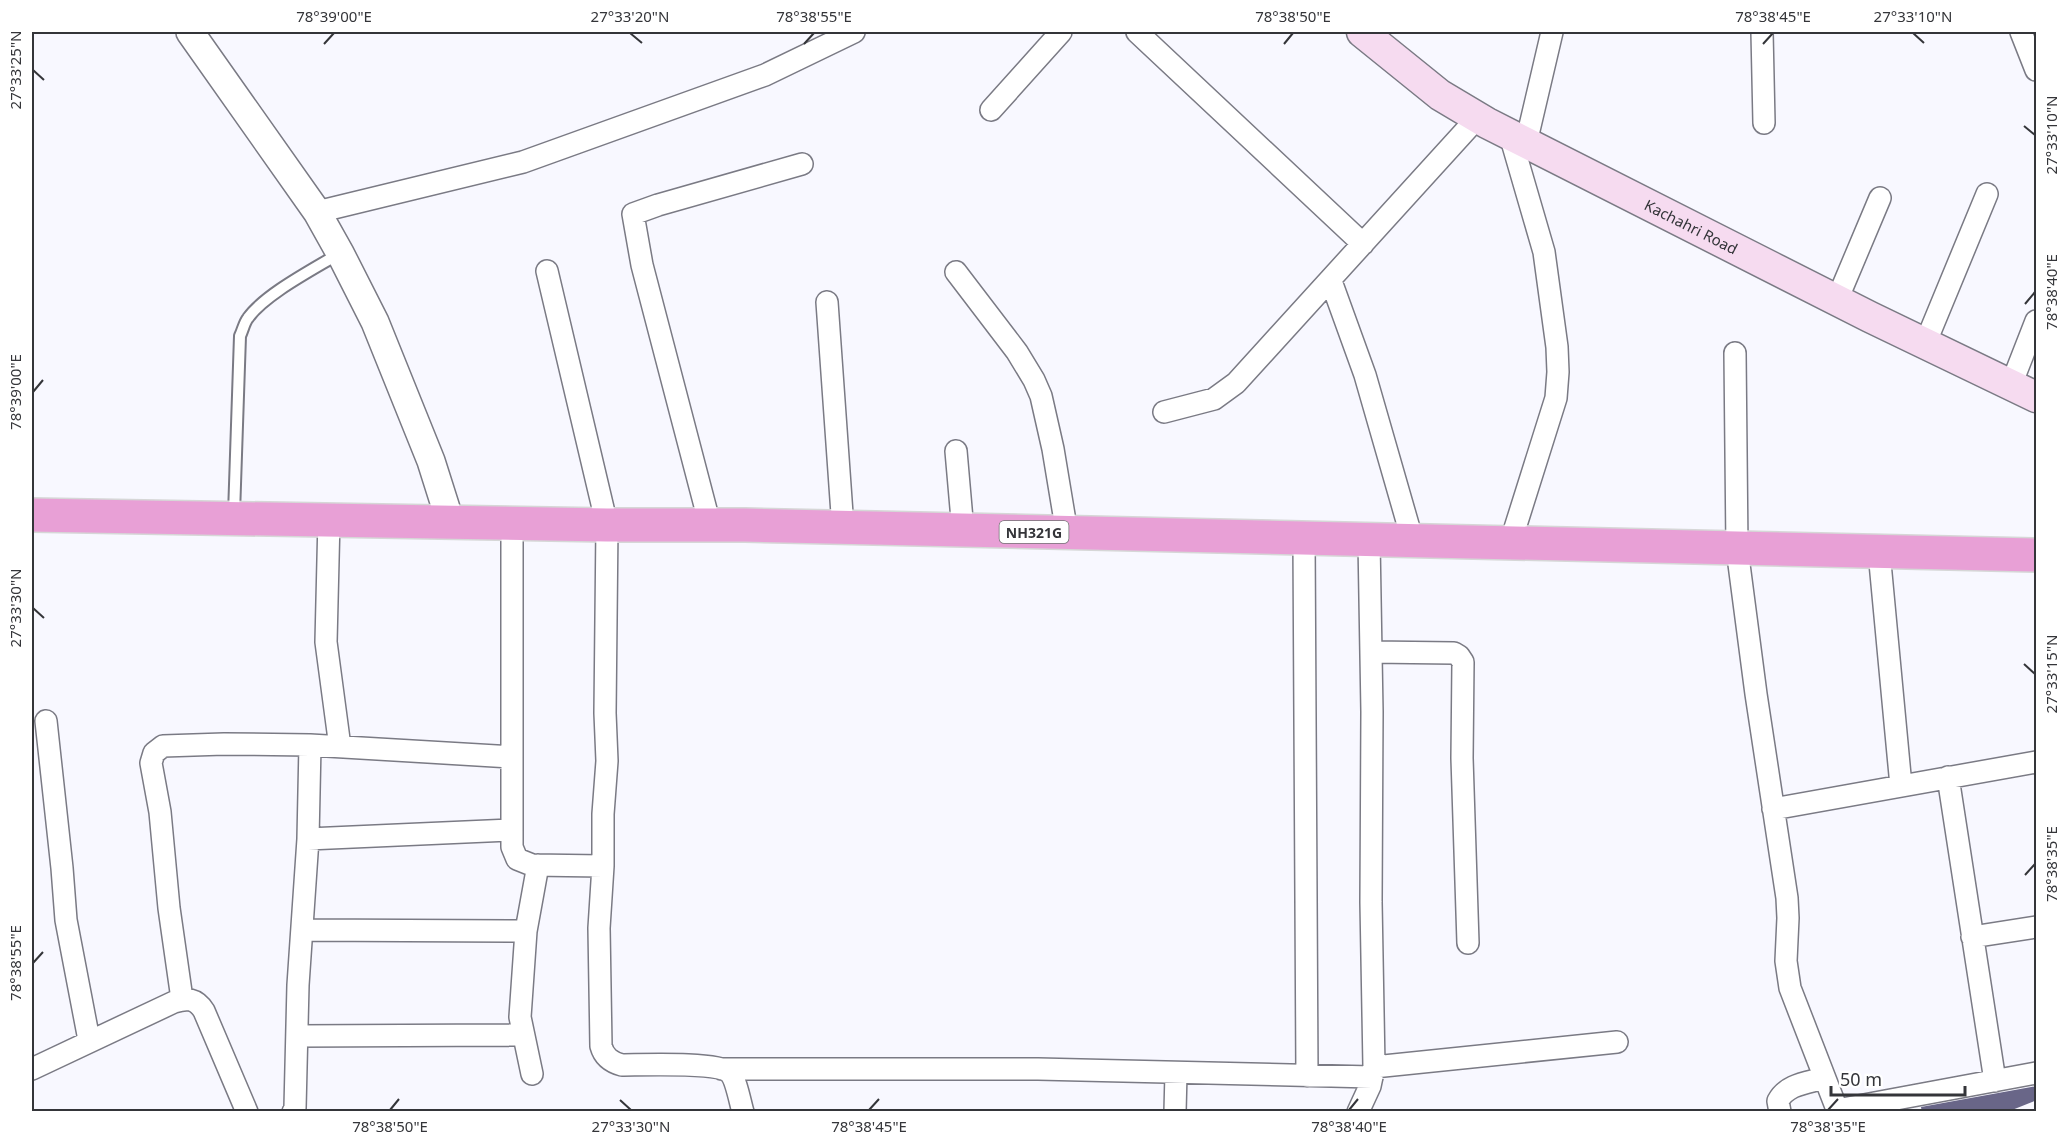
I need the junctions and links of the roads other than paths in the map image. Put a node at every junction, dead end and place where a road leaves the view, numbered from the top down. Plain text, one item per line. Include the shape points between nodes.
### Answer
1 (190, 32) edge
2 (854, 32) edge
3 (1061, 32) edge
4 (1137, 32) edge
5 (1362, 32) edge
6 (1552, 32) edge
7 (1762, 32) edge
8 (2021, 32) edge
9 (2037, 70) edge
10 (991, 110) dead end
11 (1478, 117) junction
12 (1764, 123) dead end
13 (1518, 139) junction
14 (802, 164) dead end
15 (1987, 194) dead end
16 (1880, 198) dead end
17 (317, 213) junction
18 (1363, 244) junction
19 (340, 253) junction
20 (547, 271) dead end
21 (956, 272) dead end
22 (1331, 281) junction
23 (1837, 300) junction
24 (827, 302) dead end
25 (2037, 321) edge
26 (1925, 344) junction
27 (1734, 353) dead end
28 (2024, 391) edge
29 (1164, 412) dead end
30 (956, 451) dead end
31 (32, 514) edge
32 (234, 518) junction
33 (329, 519) junction
34 (450, 521) junction
35 (512, 522) junction
36 (607, 525) junction
37 (710, 525) junction
38 (843, 528) junction
39 (963, 531) junction
40 (1067, 533) junction
41 (1304, 539) junction
42 (1370, 541) junction
43 (1413, 542) junction
44 (1510, 544) junction
45 (1737, 549) junction
46 (1879, 552) junction
47 (2037, 555) edge
48 (1371, 652) junction
49 (46, 721) dead end
50 (310, 745) junction
51 (340, 747) junction
52 (512, 757) junction
53 (2037, 762) edge
54 (1948, 777) junction
55 (1900, 786) junction
56 (1773, 808) junction
57 (512, 830) junction
58 (308, 839) junction
59 (538, 865) junction
60 (603, 866) junction
61 (2037, 927) edge
62 (302, 930) junction
63 (526, 931) junction
64 (1972, 937) junction
65 (1468, 943) dead end
66 (182, 999) junction
67 (522, 1035) junction
68 (298, 1036) junction
69 (89, 1040) junction
70 (1617, 1042) dead end
71 (32, 1069) edge
72 (722, 1069) junction
73 (1373, 1072) junction
74 (1176, 1073) junction
75 (2037, 1073) edge
76 (532, 1074) dead end
77 (1307, 1076) junction
78 (1824, 1078) junction
79 (1995, 1081) junction
80 (241, 1110) edge
81 (1838, 1111) edge
82 (293, 1112) edge
83 (743, 1112) edge
84 (1175, 1112) edge
85 (1358, 1112) edge
86 (1780, 1112) edge

1 - 17 street
2 - 17 street via 765,75 524,162
3 - 10 street
4 - 18 street
5 - 11 main road, Kachahri Road via 1440,95
6 - 13 street
7 - 12 street
8 - 9 street
11 - 13 main road, Kachahri Road
11 - 18 street
13 - 23 main road, Kachahri Road
13 - 44 street via 1544,252 1558,372 1557,399
14 - 37 street via 633,214 642,266
15 - 26 street
16 - 23 street
17 - 19 street
18 - 22 street
19 - 32 lane via 279,291 246,320 240,336
19 - 34 street via 375,322 431,461
20 - 36 street
21 - 40 street via 1017,352 1041,396
22 - 29 street via 1225,393
22 - 43 street via 1365,375
23 - 26 main road, Kachahri Road
24 - 38 street
25 - 28 street
26 - 28 main road, Kachahri Road
27 - 45 street
30 - 39 street
31 - 32 highway, NH321G
32 - 33 highway, NH321G
33 - 34 highway, NH321G
33 - 51 street via 326,642
34 - 35 highway, NH321G
35 - 36 highway, NH321G
35 - 52 street
36 - 37 highway, NH321G
36 - 60 street
37 - 38 highway, NH321G
38 - 39 highway, NH321G
39 - 40 highway, NH321G
40 - 41 highway, NH321G
41 - 42 highway, NH321G
41 - 77 street
42 - 43 highway, NH321G
42 - 48 street
43 - 44 highway, NH321G
44 - 45 highway, NH321G
45 - 46 highway, NH321G
45 - 56 street
46 - 47 highway, NH321G
46 - 55 street
48 - 65 street via 1454,654 1463,662
48 - 73 street
49 - 69 street via 66,920
50 - 51 street
50 - 58 street
50 - 66 street via 163,746 154,753 151,763
51 - 52 street
52 - 57 street
53 - 54 street
54 - 55 street
54 - 64 street
55 - 56 street
56 - 78 street via 1787,898 1786,961 1790,988
57 - 58 street
57 - 59 street via 514,855
58 - 62 street
59 - 60 street
59 - 63 street
60 - 72 street via 599,995 603,1052 622,1065
61 - 64 street
62 - 63 street
62 - 68 street
63 - 67 street via 520,1007
64 - 79 street
66 - 69 street
66 - 80 street via 199,1003 204,1011
67 - 68 street
67 - 76 street
68 - 82 street
69 - 71 street
70 - 73 street
72 - 74 street
72 - 83 street via 732,1077
73 - 77 street
73 - 85 street
74 - 77 street
74 - 84 street
75 - 79 street
78 - 81 street
78 - 86 street via 1785,1091 1778,1101
79 - 81 street

